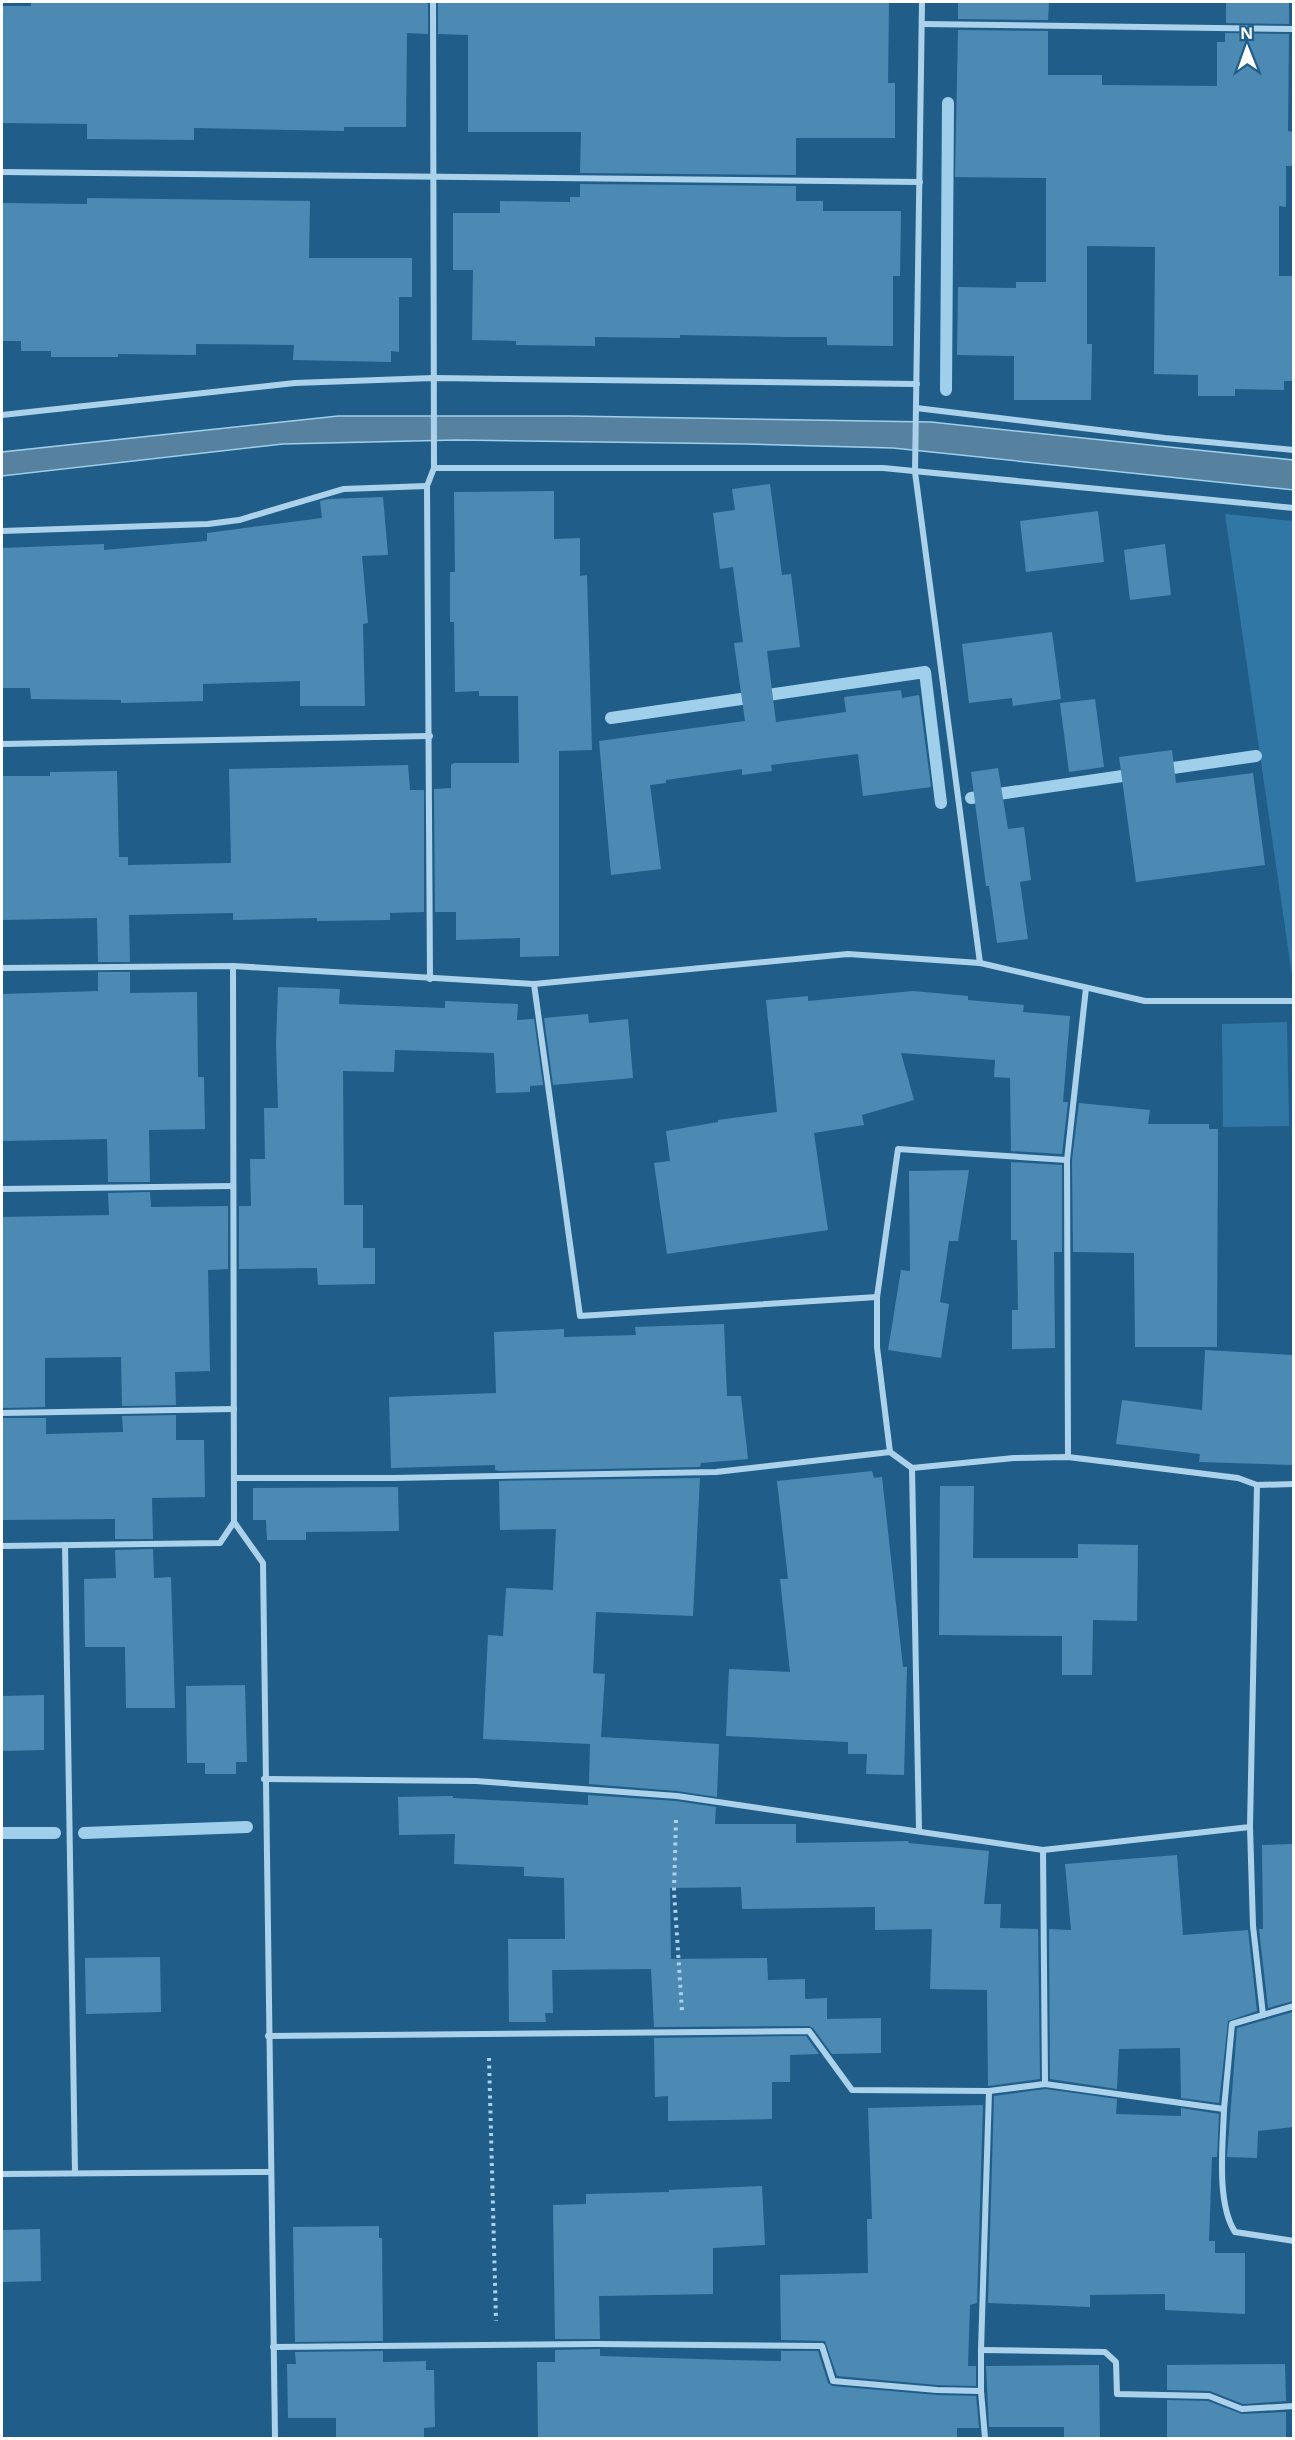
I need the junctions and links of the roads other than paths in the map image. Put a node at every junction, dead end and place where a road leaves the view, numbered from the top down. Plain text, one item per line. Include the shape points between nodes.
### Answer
1 (433, 2) edge
2 (922, 2) edge
3 (922, 24) junction
4 (1293, 29) edge
5 (2, 171) edge
6 (433, 176) junction
7 (920, 182) junction
8 (433, 378) junction
9 (916, 384) junction
10 (916, 410) junction
11 (2, 415) edge
12 (1293, 450) edge
13 (434, 468) junction
14 (915, 472) junction
15 (427, 486) junction
16 (1293, 508) edge
17 (2, 531) edge
18 (430, 736) junction
19 (2, 744) edge
20 (980, 963) junction
21 (233, 966) junction
22 (2, 968) edge
23 (430, 979) junction
24 (534, 984) junction
25 (1086, 988) junction
26 (1293, 1001) edge
27 (1067, 1161) junction
28 (233, 1186) junction
29 (2, 1189) edge
30 (877, 1297) junction
31 (234, 1409) junction
32 (2, 1413) edge
33 (890, 1452) junction
34 (1068, 1457) junction
35 (912, 1468) junction
36 (234, 1478) junction
37 (1293, 1484) edge
38 (1257, 1485) junction
39 (234, 1522) junction
40 (65, 1545) junction
41 (2, 1546) edge
42 (264, 1779) junction
43 (1250, 1827) junction
44 (919, 1830) junction
45 (1043, 1850) junction
46 (1293, 2006) edge
47 (1263, 2015) junction
48 (268, 2036) junction
49 (1045, 2084) junction
50 (989, 2091) junction
51 (1224, 2109) junction
52 (270, 2172) junction
53 (75, 2173) junction
54 (2, 2174) edge
55 (1293, 2241) edge
56 (273, 2347) junction
57 (981, 2350) junction
58 (981, 2391) junction
59 (1293, 2406) edge
60 (275, 2439) edge
61 (985, 2439) edge

1 - 6 street
2 - 3 street
3 - 4 street
3 - 7 street
5 - 6 street
6 - 7 street
6 - 8 street
7 - 9 street
8 - 9 street
8 - 11 street via 295,382
8 - 13 street
9 - 10 street
10 - 12 street
10 - 14 street
13 - 14 street via 883,468
13 - 15 street
14 - 16 street
14 - 20 street
15 - 17 street via 343,489 239,520 208,524
15 - 18 street
18 - 19 street
18 - 23 street
20 - 24 street via 848,954
20 - 25 street
21 - 22 street
21 - 23 street
21 - 28 street
23 - 24 street
24 - 30 street via 580,1316
25 - 26 street via 1145,1001
25 - 27 street
27 - 30 street via 898,1149
27 - 34 street
28 - 29 street
28 - 31 street
30 - 33 street via 877,1347
31 - 32 street
31 - 36 street
33 - 35 street
33 - 36 street via 716,1472
34 - 35 street
34 - 38 street via 1238,1478
35 - 44 street
36 - 39 street
37 - 38 street
38 - 43 street
39 - 40 street via 220,1543
39 - 42 street via 263,1563
40 - 41 street
40 - 53 street
42 - 44 street via 476,1781 676,1796
42 - 48 street
43 - 45 street
43 - 47 street via 1253,1926
44 - 45 street
45 - 49 street
46 - 47 street
47 - 51 street via 1232,2024
48 - 50 street via 809,2031 852,2090
48 - 52 street
49 - 50 street
49 - 51 street
50 - 57 street
51 - 55 street via 1223,2181 1228,2221 1235,2232
52 - 53 street
52 - 56 street
53 - 54 street
56 - 58 street via 822,2346 833,2381
56 - 60 street
57 - 58 street
57 - 59 street via 1105,2352 1116,2361 1117,2394 1209,2396 1242,2409
58 - 61 street

